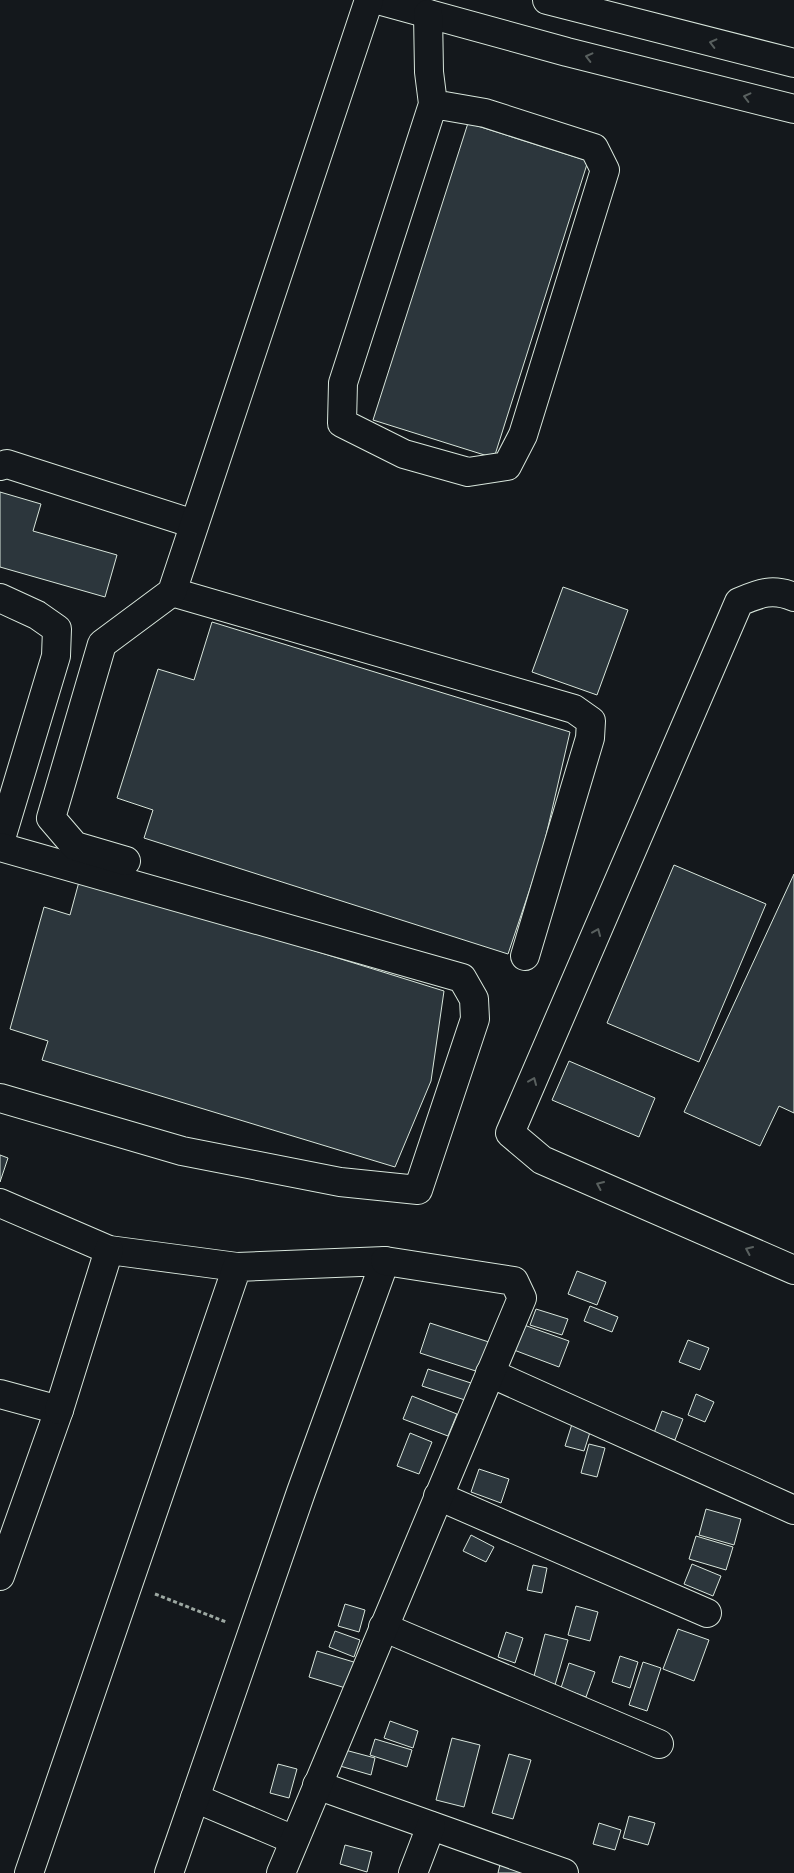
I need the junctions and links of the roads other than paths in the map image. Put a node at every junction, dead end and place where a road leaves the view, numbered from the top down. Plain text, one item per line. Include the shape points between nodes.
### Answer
1 (369, 0) edge
2 (378, 0) edge
3 (547, 0) edge
4 (428, 14) junction
5 (740, 49) junction
6 (794, 63) edge
7 (794, 68) edge
8 (433, 104) junction
9 (794, 109) edge
10 (0, 466) edge
11 (194, 524) junction
12 (172, 592) junction
13 (794, 597) edge
14 (0, 598) edge
15 (0, 842) edge
16 (0, 847) edge
17 (126, 861) dead end
18 (525, 956) dead end
19 (0, 1098) edge
20 (0, 1203) edge
21 (109, 1250) junction
22 (385, 1261) junction
23 (237, 1267) junction
24 (794, 1270) edge
25 (490, 1373) junction
26 (0, 1394) edge
27 (59, 1410) junction
28 (438, 1496) junction
29 (794, 1510) edge
30 (0, 1576) edge
31 (707, 1613) dead end
32 (383, 1627) junction
33 (659, 1744) dead end
34 (317, 1785) junction
35 (194, 1798) junction
36 (431, 1826) junction
37 (294, 1840) junction
38 (29, 1873) edge
39 (169, 1873) edge
40 (281, 1873) edge
41 (413, 1873) edge
42 (564, 1873) edge

1 - 11 main road
2 - 4 main road
5 -> 3 main road
4 - 8 main road
9 -> 4 main road
5 - 6 main road
5 - 7 main road
8 - 8 main road via 343,383 342,423 404,454 468,472 507,466 523,435 606,170 594,148 486,112
10 - 11 main road via 7,464
11 - 12 main road
12 - 17 main road via 102,644 51,818 76,846
12 - 18 main road via 574,709 591,721 590,738
24 -> 13 main road via 542,1160 510,1133 740,602 760,593 781,592
14 - 15 main road via 37,615 57,629 56,656
16 - 19 main road via 462,978 474,999 475,1020 418,1190 340,1182 182,1151
20 - 21 main road
21 - 23 main road
21 - 27 main road
22 - 23 main road
22 - 25 main road via 514,1281 522,1298
22 - 35 main road
23 - 38 main road
25 - 28 main road
25 - 29 main road
26 - 27 main road
27 - 30 main road
28 - 31 main road
28 - 32 main road
32 - 33 main road
32 - 34 main road
34 - 36 main road
34 - 37 main road
35 - 37 main road
35 - 39 main road
36 - 41 main road
36 - 42 main road
37 - 40 main road

